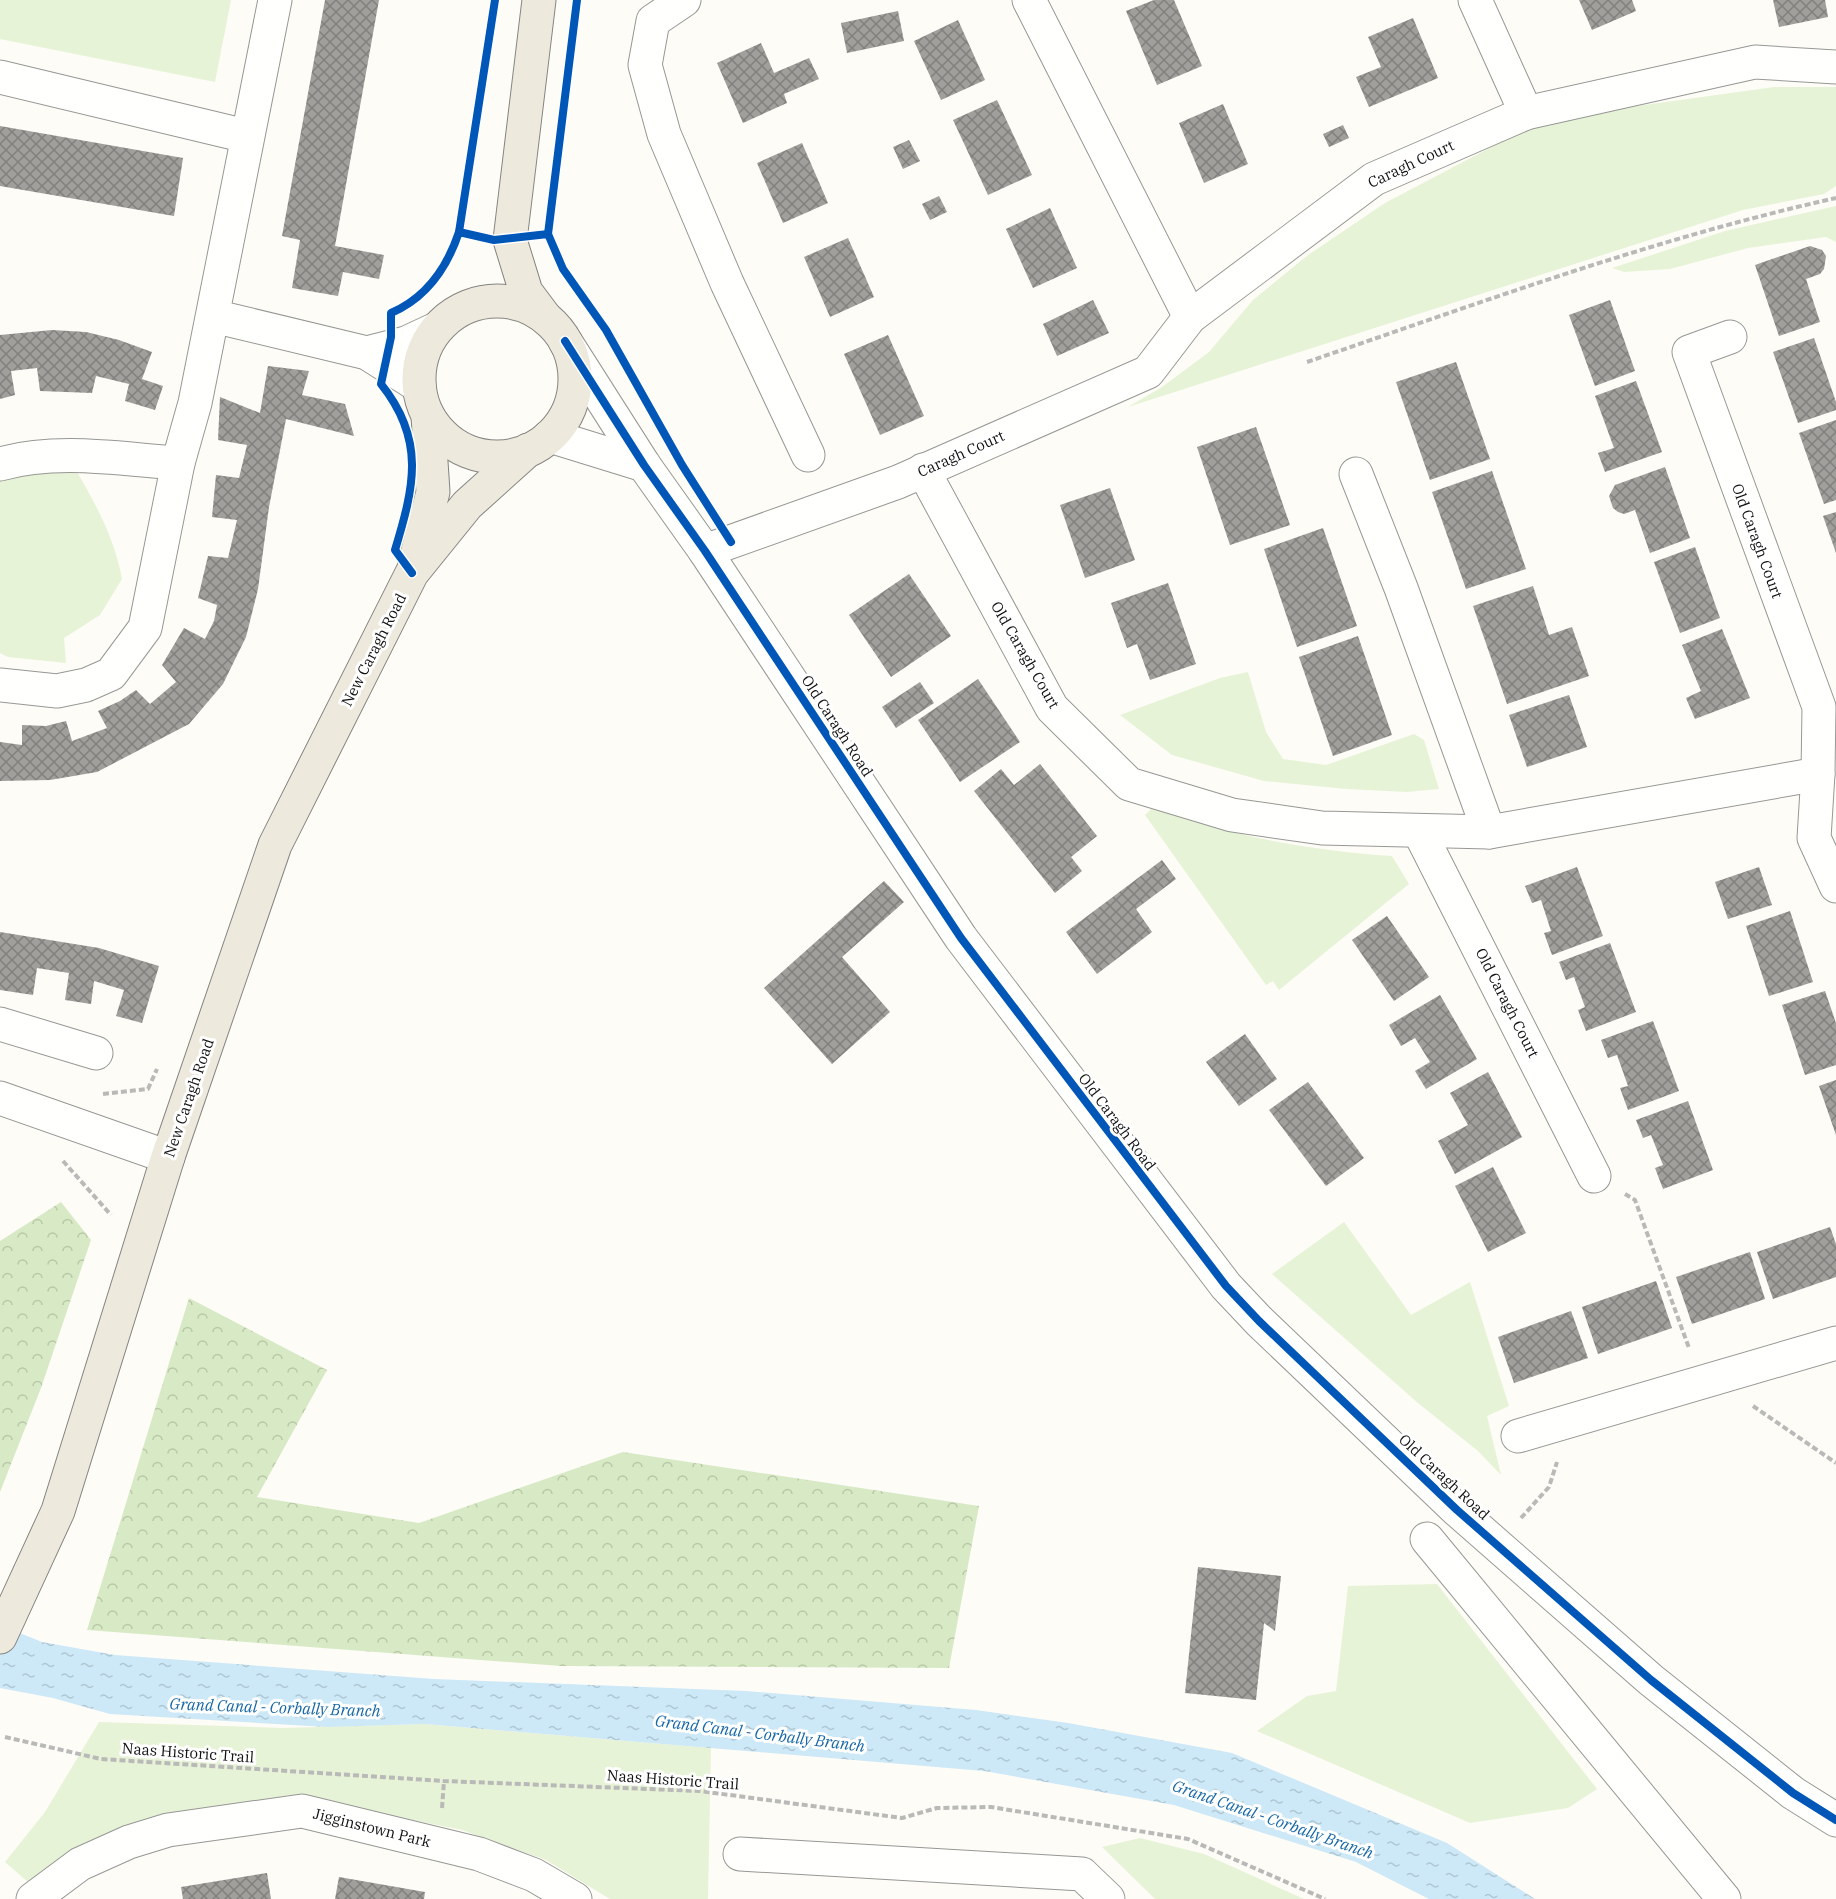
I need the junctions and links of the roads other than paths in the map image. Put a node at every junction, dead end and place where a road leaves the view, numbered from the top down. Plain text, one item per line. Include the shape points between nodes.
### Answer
1 (275, 0) edge
2 (539, 0) edge
3 (684, 0) edge
4 (1029, 0) edge
5 (1474, 0) edge
6 (1836, 67) edge
7 (0, 77) edge
8 (1526, 112) junction
9 (246, 136) junction
10 (516, 261) junction
11 (213, 316) junction
12 (544, 316) junction
13 (1190, 317) junction
14 (447, 320) junction
15 (1730, 337) dead end
16 (565, 341) junction
17 (367, 353) junction
18 (424, 401) junction
19 (539, 443) junction
20 (808, 455) dead end
21 (178, 463) junction
22 (0, 464) edge
23 (644, 465) junction
24 (923, 470) junction
25 (1356, 474) dead end
26 (705, 551) junction
27 (412, 573) junction
28 (0, 685) edge
29 (1818, 774) junction
30 (1419, 831) junction
31 (1489, 832) junction
32 (1836, 886) edge
33 (0, 1024) edge
34 (96, 1053) dead end
35 (0, 1098) edge
36 (168, 1157) junction
37 (1594, 1176) road end
38 (1836, 1343) edge
39 (1533, 1431) road end
40 (1427, 1539) dead end
41 (0, 1637) edge
42 (1836, 1820) edge
43 (740, 1854) dead end
44 (33, 1899) edge
45 (575, 1899) edge
46 (1108, 1899) edge
47 (1724, 1899) edge

1 - 9 street
2 - 10 main road via 510,240
3 - 20 street via 652,21 645,65 664,134 727,283
4 - 13 street
5 - 8 street
6 - 8 street, Caragh Court via 1755,62
7 - 9 street
8 - 13 street, Caragh Court via 1374,179
9 - 11 street
10 - 12 main road via 526,292
10 - 14 main road via 497,292
11 - 17 street
11 - 21 street
12 - 14 main road via 524,305 502,301 479,302
12 - 16 main road
13 - 24 street, Caragh Court via 1148,372
14 - 17 street via 406,343
14 - 18 main road, New Caragh Road via 426,346 420,366
15 - 29 street, Old Caragh Court via 1689,352 1819,707
16 - 19 main road, New Caragh Road via 574,365 574,391 566,416
16 - 23 street, Old Caragh Road
17 - 18 street
18 - 19 main road via 442,434 460,448 483,456 506,456
18 - 27 main road, New Caragh Road via 433,492
19 - 23 street
19 - 27 main road, New Caragh Road via 467,505
21 - 22 street via 54,455
21 - 28 street via 145,628 111,674 57,691
23 - 26 street, Old Caragh Road
24 - 26 street, Caragh Court
24 - 30 street, Old Caragh Court via 1052,708 1129,784 1232,815 1322,828
25 - 31 street
26 - 42 street, Old Caragh Road via 961,938 1226,1286 1497,1545 1651,1680 1792,1793
27 - 36 main road, New Caragh Road via 276,845
29 - 31 street, Old Caragh Court
29 - 32 street, Old Caragh Court via 1814,838
30 - 31 street, Old Caragh Court
30 - 37 street, Old Caragh Court
33 - 34 street
35 - 36 street
36 - 41 main road, New Caragh Road via 58,1511
38 - 39 street
40 - 47 street
43 - 46 street via 1082,1874
44 - 45 street, Jigginstown Park via 80,1864 129,1842 168,1830 302,1811 479,1854 534,1875

